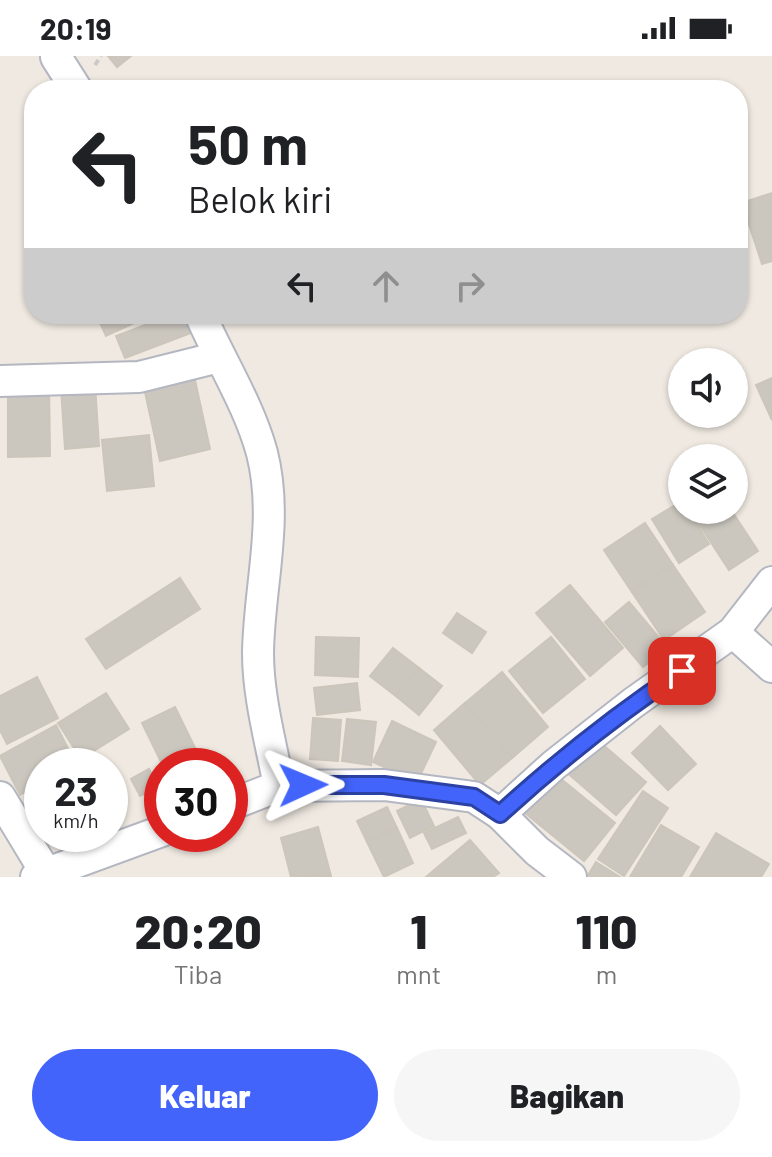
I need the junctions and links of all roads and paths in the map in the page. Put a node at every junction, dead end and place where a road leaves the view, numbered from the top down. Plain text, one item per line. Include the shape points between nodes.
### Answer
1 (56, 57) edge
2 (71, 80) edge
3 (204, 324) edge
4 (219, 357) junction
5 (0, 381) edge
6 (772, 582) edge
7 (733, 632) junction
8 (772, 667) edge
9 (279, 786) junction
10 (0, 797) edge
11 (248, 798) edge
12 (500, 814) junction
13 (144, 838) edge
14 (41, 875) edge
15 (571, 877) edge

1 - 2 street
3 - 4 street
4 - 5 street via 139,377
4 - 9 street via 256,435 267,480 258,655
6 - 7 street
7 - 8 street
7 - 12 street via 633,703
9 - 11 street
9 - 12 street via 415,788 474,797
10 - 14 street
12 - 15 street
13 - 14 street

